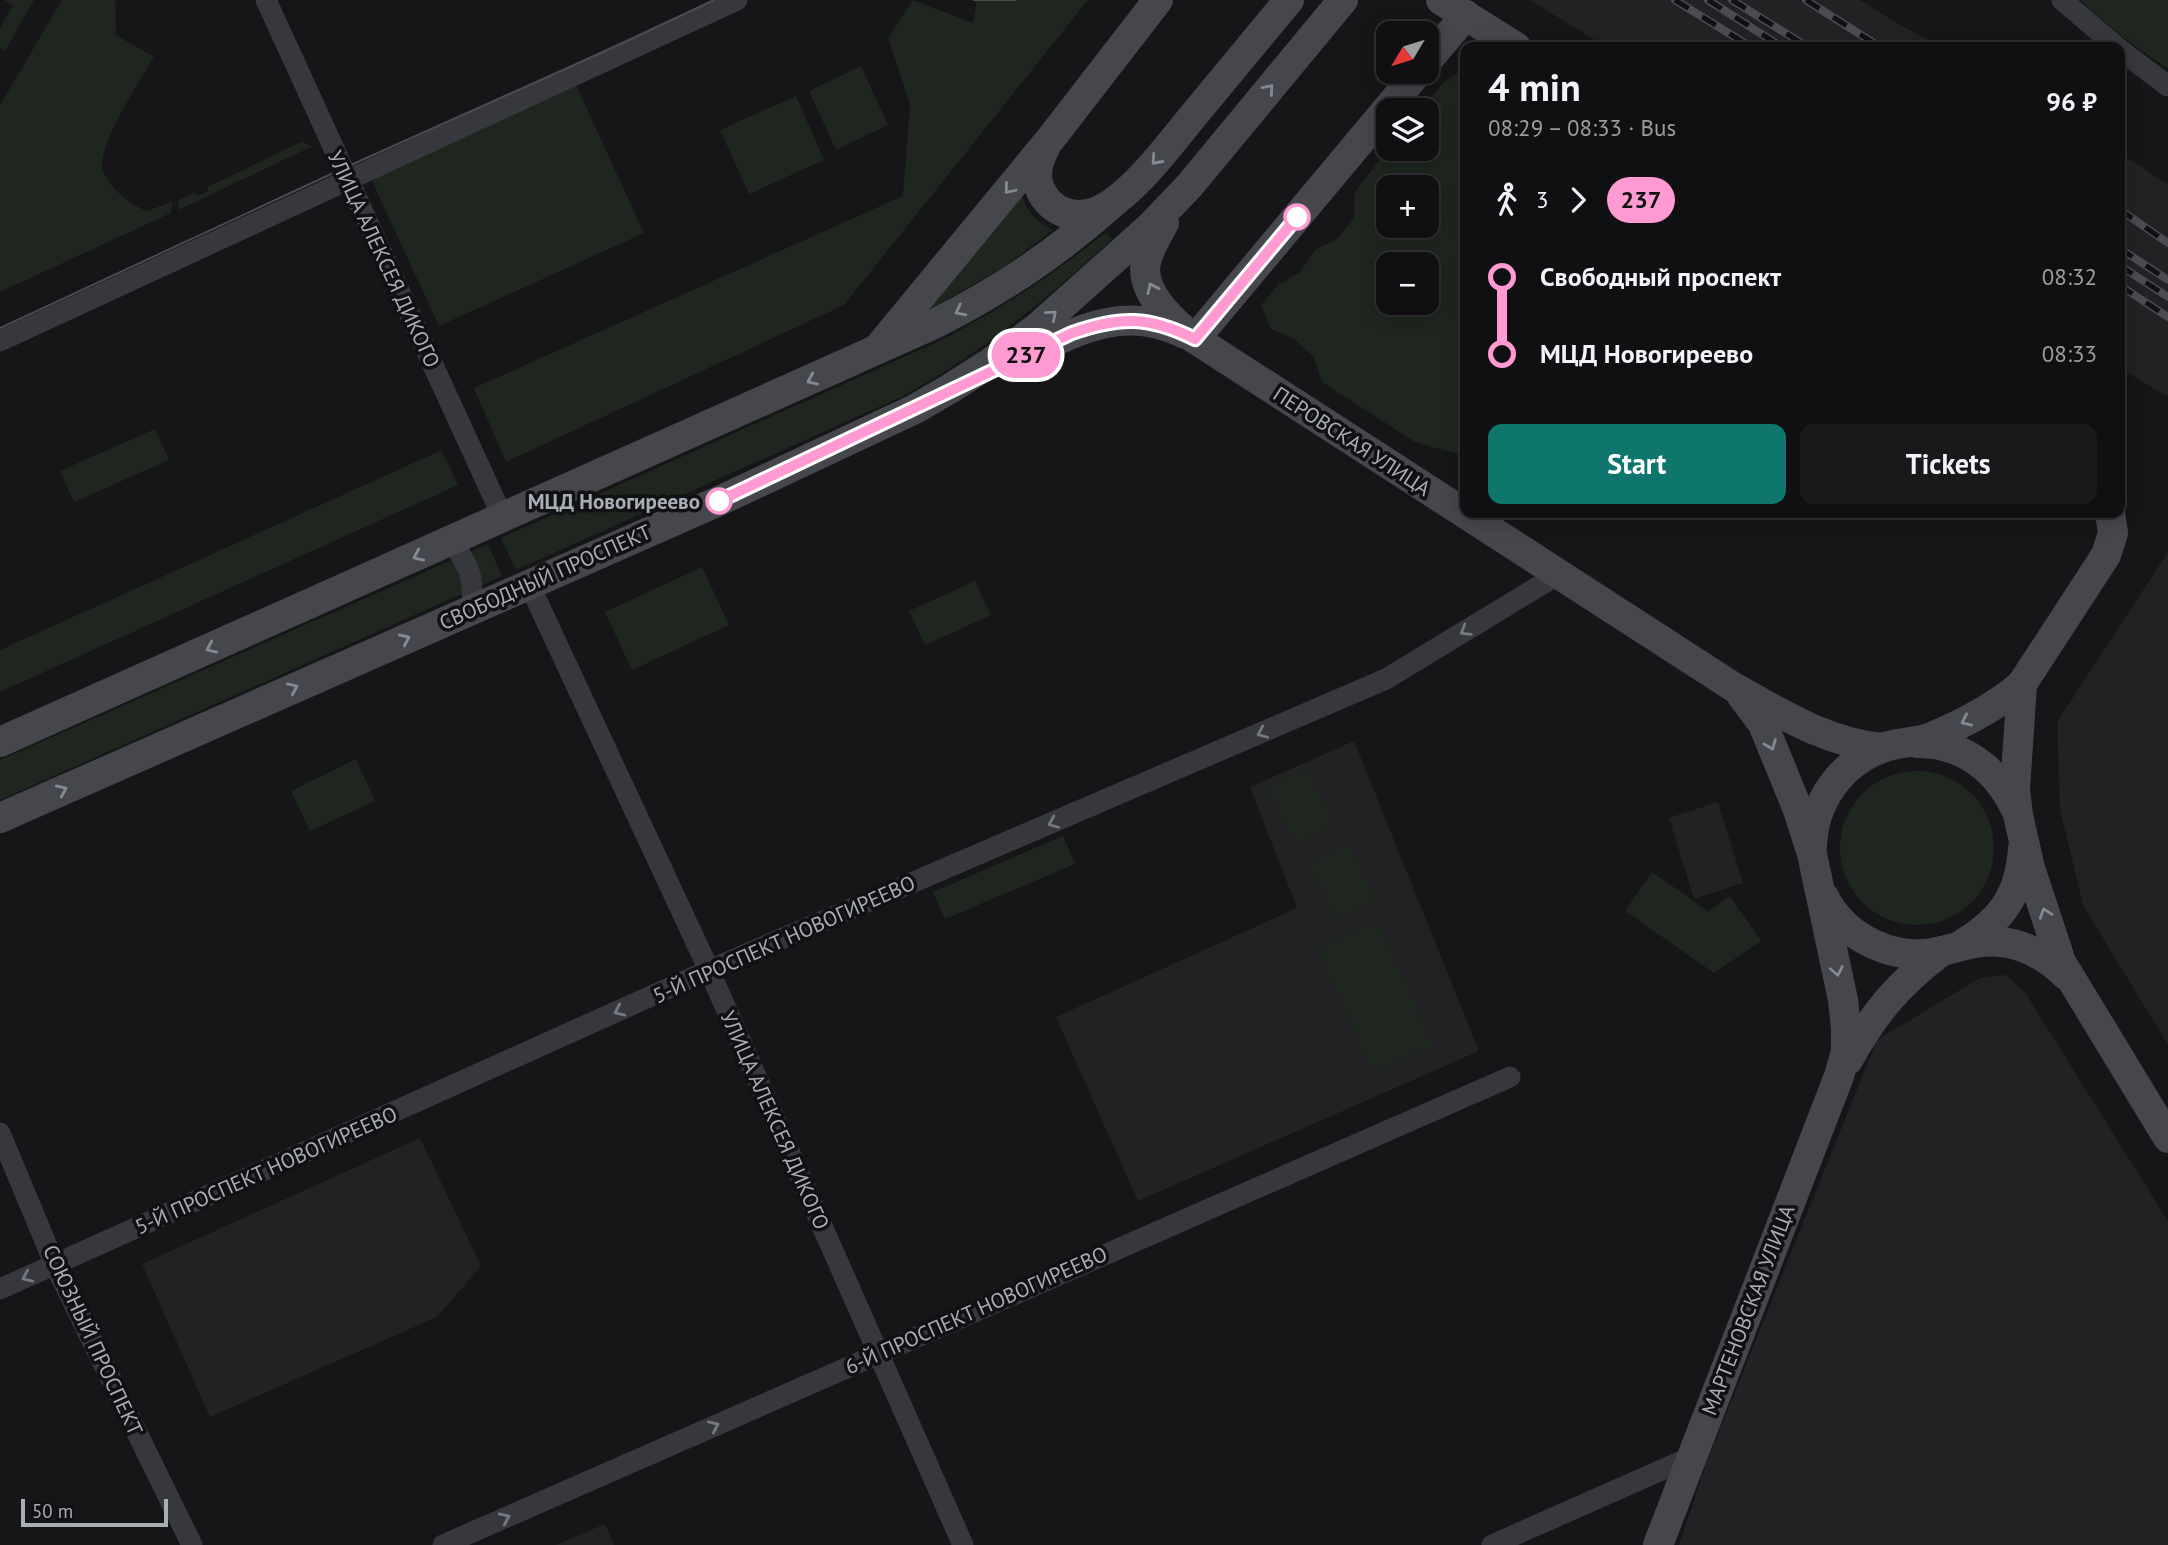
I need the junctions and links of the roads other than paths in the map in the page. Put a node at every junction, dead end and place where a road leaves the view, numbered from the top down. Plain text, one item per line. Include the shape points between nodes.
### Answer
1 (266, 0) edge
2 (737, 0) edge
3 (1158, 0) edge
4 (1289, 0) edge
5 (1343, 0) edge
6 (2062, 0) edge
7 (1454, 7) edge
8 (1439, 36) edge
9 (1508, 42) edge
10 (2111, 42) edge
11 (2125, 53) edge
12 (1409, 84) edge
13 (2168, 86) edge
14 (1052, 137) junction
15 (347, 180) junction
16 (1190, 185) junction
17 (1115, 201) junction
18 (1195, 339) junction
19 (0, 341) edge
20 (874, 352) junction
21 (915, 409) junction
22 (1460, 510) edge
23 (503, 518) junction
24 (1472, 518) edge
25 (2111, 518) edge
26 (452, 541) junction
27 (1559, 574) junction
28 (529, 584) junction
29 (472, 609) junction
30 (2022, 684) junction
31 (1735, 688) junction
32 (0, 742) edge
33 (1892, 745) junction
34 (0, 818) edge
35 (2021, 827) junction
36 (1814, 867) junction
37 (1953, 947) junction
38 (709, 970) junction
39 (2068, 977) junction
40 (1839, 1076) junction
41 (1510, 1077) dead end
42 (0, 1133) edge
43 (2168, 1138) edge
44 (55, 1265) junction
45 (0, 1289) edge
46 (878, 1353) junction
47 (1691, 1457) junction
48 (192, 1545) edge
49 (443, 1545) edge
50 (962, 1545) edge
51 (1492, 1545) edge
52 (1658, 1545) edge

1 - 15 street, УЛИЦА АЛЕКСЕЯ ДИКОГО
2 - 15 street
3 - 14 main road
4 -> 17 main road via 1160,156
16 -> 5 main road
6 - 10 street
7 - 8 main road
7 - 9 main road
11 - 13 street
12 - 18 main road
14 - 17 main road via 1042,154 1037,183 1054,208 1083,216
14 -> 20 main road
15 - 19 street
15 - 23 street, УЛИЦА АЛЕКСЕЯ ДИКОГО
18 -> 16 main road, ПЕРОВСКАЯ УЛИЦА via 1158,301 1145,269 1163,226
21 -> 16 main road, СВОБОДНЫЙ ПРОСПЕКТ via 1038,327 1121,255
17 -> 20 main road via 1013,281
18 - 21 main road via 1156,322 1098,324
18 - 22 main road, ПЕРОВСКАЯ УЛИЦА
20 -> 23 main road
21 - 28 main road, СВОБОДНЫЙ ПРОСПЕКТ
23 - 26 main road
24 - 27 main road, ПЕРОВСКАЯ УЛИЦА
25 - 30 main road via 2113,533 2106,555
26 - 29 street via 474,583
26 -> 32 main road
27 - 31 main road, ПЕРОВСКАЯ УЛИЦА
27 -> 38 street, 5-Й ПРОСПЕКТ НОВОГИРЕЕВО via 1386,679
28 - 29 main road, СВОБОДНЫЙ ПРОСПЕКТ
28 - 38 street, УЛИЦА АЛЕКСЕЯ ДИКОГО
34 -> 29 main road, СВОБОДНЫЙ ПРОСПЕКТ
30 -> 33 main road via 1978,715 1925,739
30 - 35 main road via 2015,790
31 - 33 main road via 1807,728 1861,746
31 -> 36 main road via 1763,724 1798,810
33 - 35 main road via 1930,742 1972,757 1993,773 2008,793
33 - 36 main road via 1861,758 1828,791 1815,822
35 - 37 main road via 2021,871 2013,895 1984,930
39 -> 35 main road
36 - 37 main road via 1830,908 1861,938 1901,953
36 -> 40 main road via 1846,1029
37 - 39 main road via 2002,942 2024,946
37 - 40 main road via 1917,970 1881,1007
38 -> 44 street, 5-Й ПРОСПЕКТ НОВОГИРЕЕВО
38 - 46 street, УЛИЦА АЛЕКСЕЯ ДИКОГО
39 - 43 main road
40 - 47 main road, МАРТЕНОВСКАЯ УЛИЦА
41 - 46 street, 6-Й ПРОСПЕКТ НОВОГИРЕЕВО
42 - 44 street, СОЮЗНЫЙ ПРОСПЕКТ
44 -> 45 street, 5-Й ПРОСПЕКТ НОВОГИРЕЕВО
44 - 48 street, СОЮЗНЫЙ ПРОСПЕКТ
49 -> 46 street, 6-Й ПРОСПЕКТ НОВОГИРЕЕВО
46 - 50 street, УЛИЦА АЛЕКСЕЯ ДИКОГО
47 - 51 street
47 - 52 main road, МАРТЕНОВСКАЯ УЛИЦА

